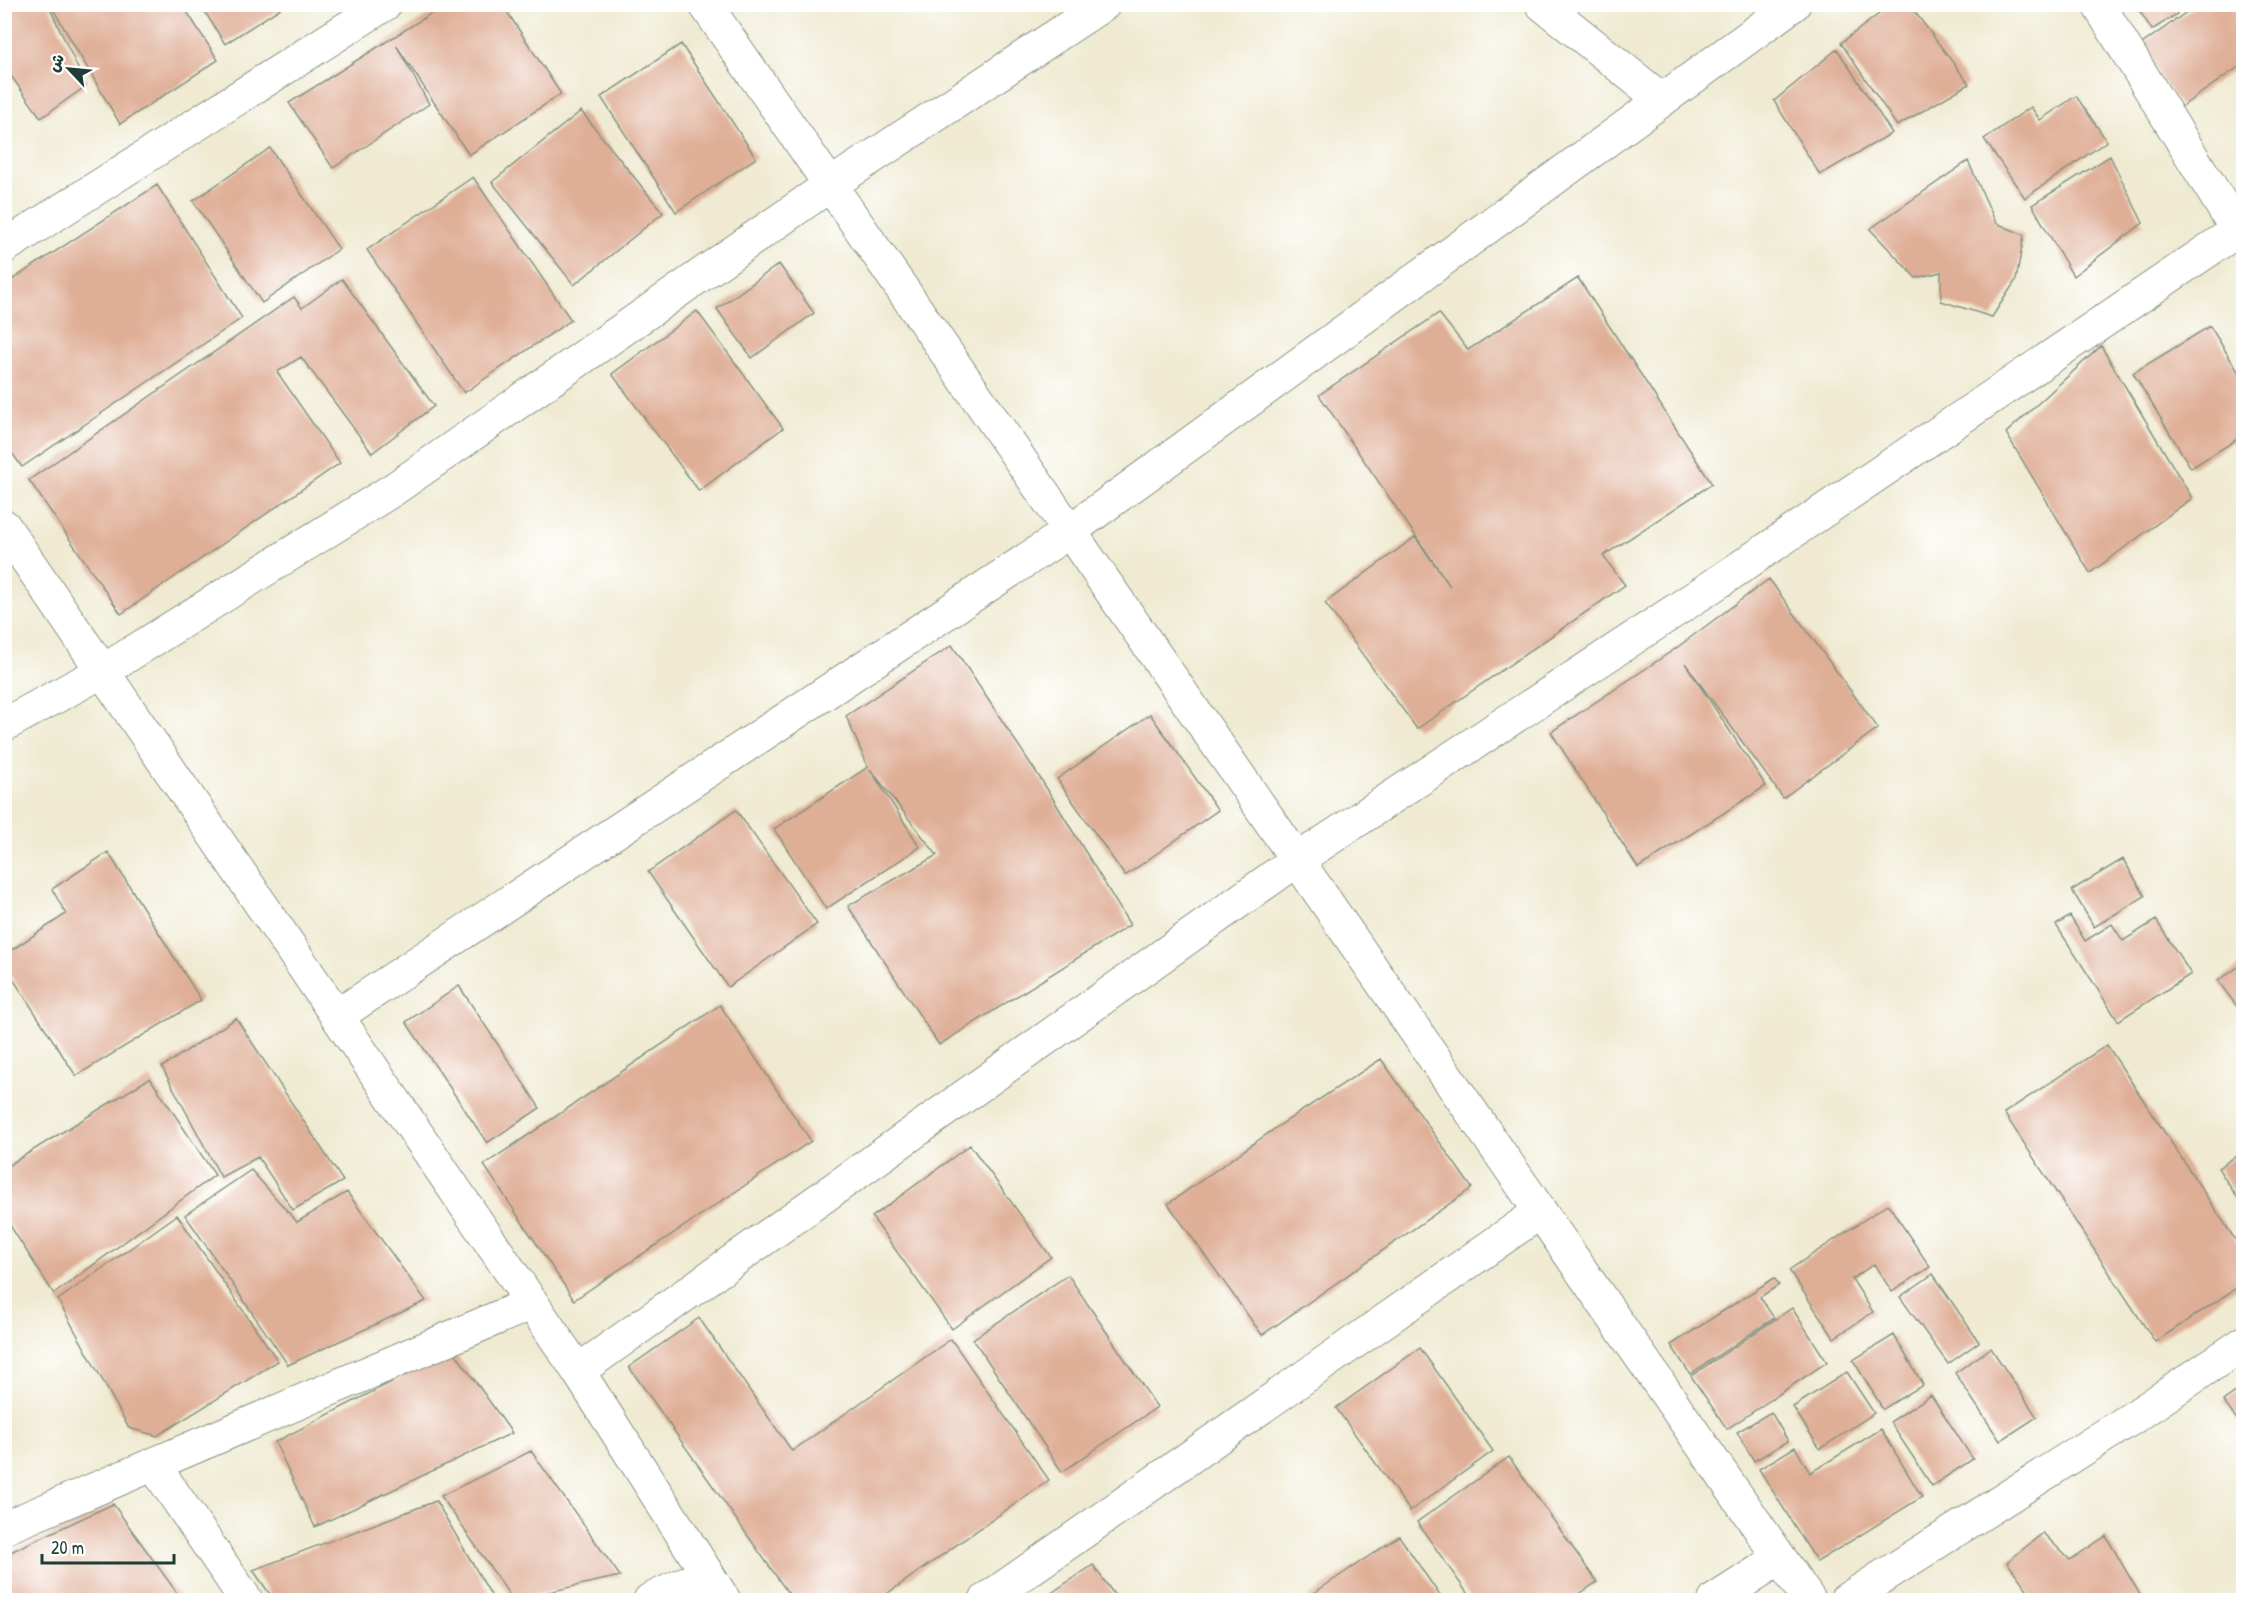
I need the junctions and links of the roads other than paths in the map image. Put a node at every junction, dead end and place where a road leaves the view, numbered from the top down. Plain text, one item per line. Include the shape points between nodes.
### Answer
1 (385, 4) edge
2 (705, 4) edge
3 (1104, 4) edge
4 (1542, 4) edge
5 (1794, 4) edge
6 (2098, 4) edge
7 (1662, 100) junction
8 (830, 185) junction
9 (2240, 228) edge
10 (4, 246) edge
11 (4, 526) edge
12 (1070, 531) junction
13 (103, 670) junction
14 (4, 725) edge
15 (1297, 860) junction
16 (337, 1016) junction
17 (1540, 1212) junction
18 (532, 1303) junction
19 (2244, 1343) edge
20 (578, 1371) junction
21 (154, 1465) junction
22 (4, 1528) edge
23 (1780, 1558) junction
24 (705, 1574) junction
25 (246, 1600) edge
26 (650, 1600) edge
27 (724, 1600) edge
28 (986, 1600) edge
29 (1715, 1600) edge
30 (1809, 1600) edge
31 (1846, 1600) edge

1 - 10 street
2 - 8 street
3 - 8 street
4 - 7 street
5 - 7 street
6 - 9 street
7 - 12 street
8 - 12 street
8 - 13 street via 394,489
9 - 15 street via 1720,581
11 - 13 street
12 - 15 street
12 - 16 street
13 - 14 street
13 - 16 street
15 - 17 street
15 - 20 street
16 - 18 street
17 - 23 street
17 - 28 street
18 - 20 street
18 - 21 street
19 - 31 street
20 - 24 street
21 - 22 street
21 - 25 street
23 - 29 street
23 - 30 street
24 - 26 street
24 - 27 street

